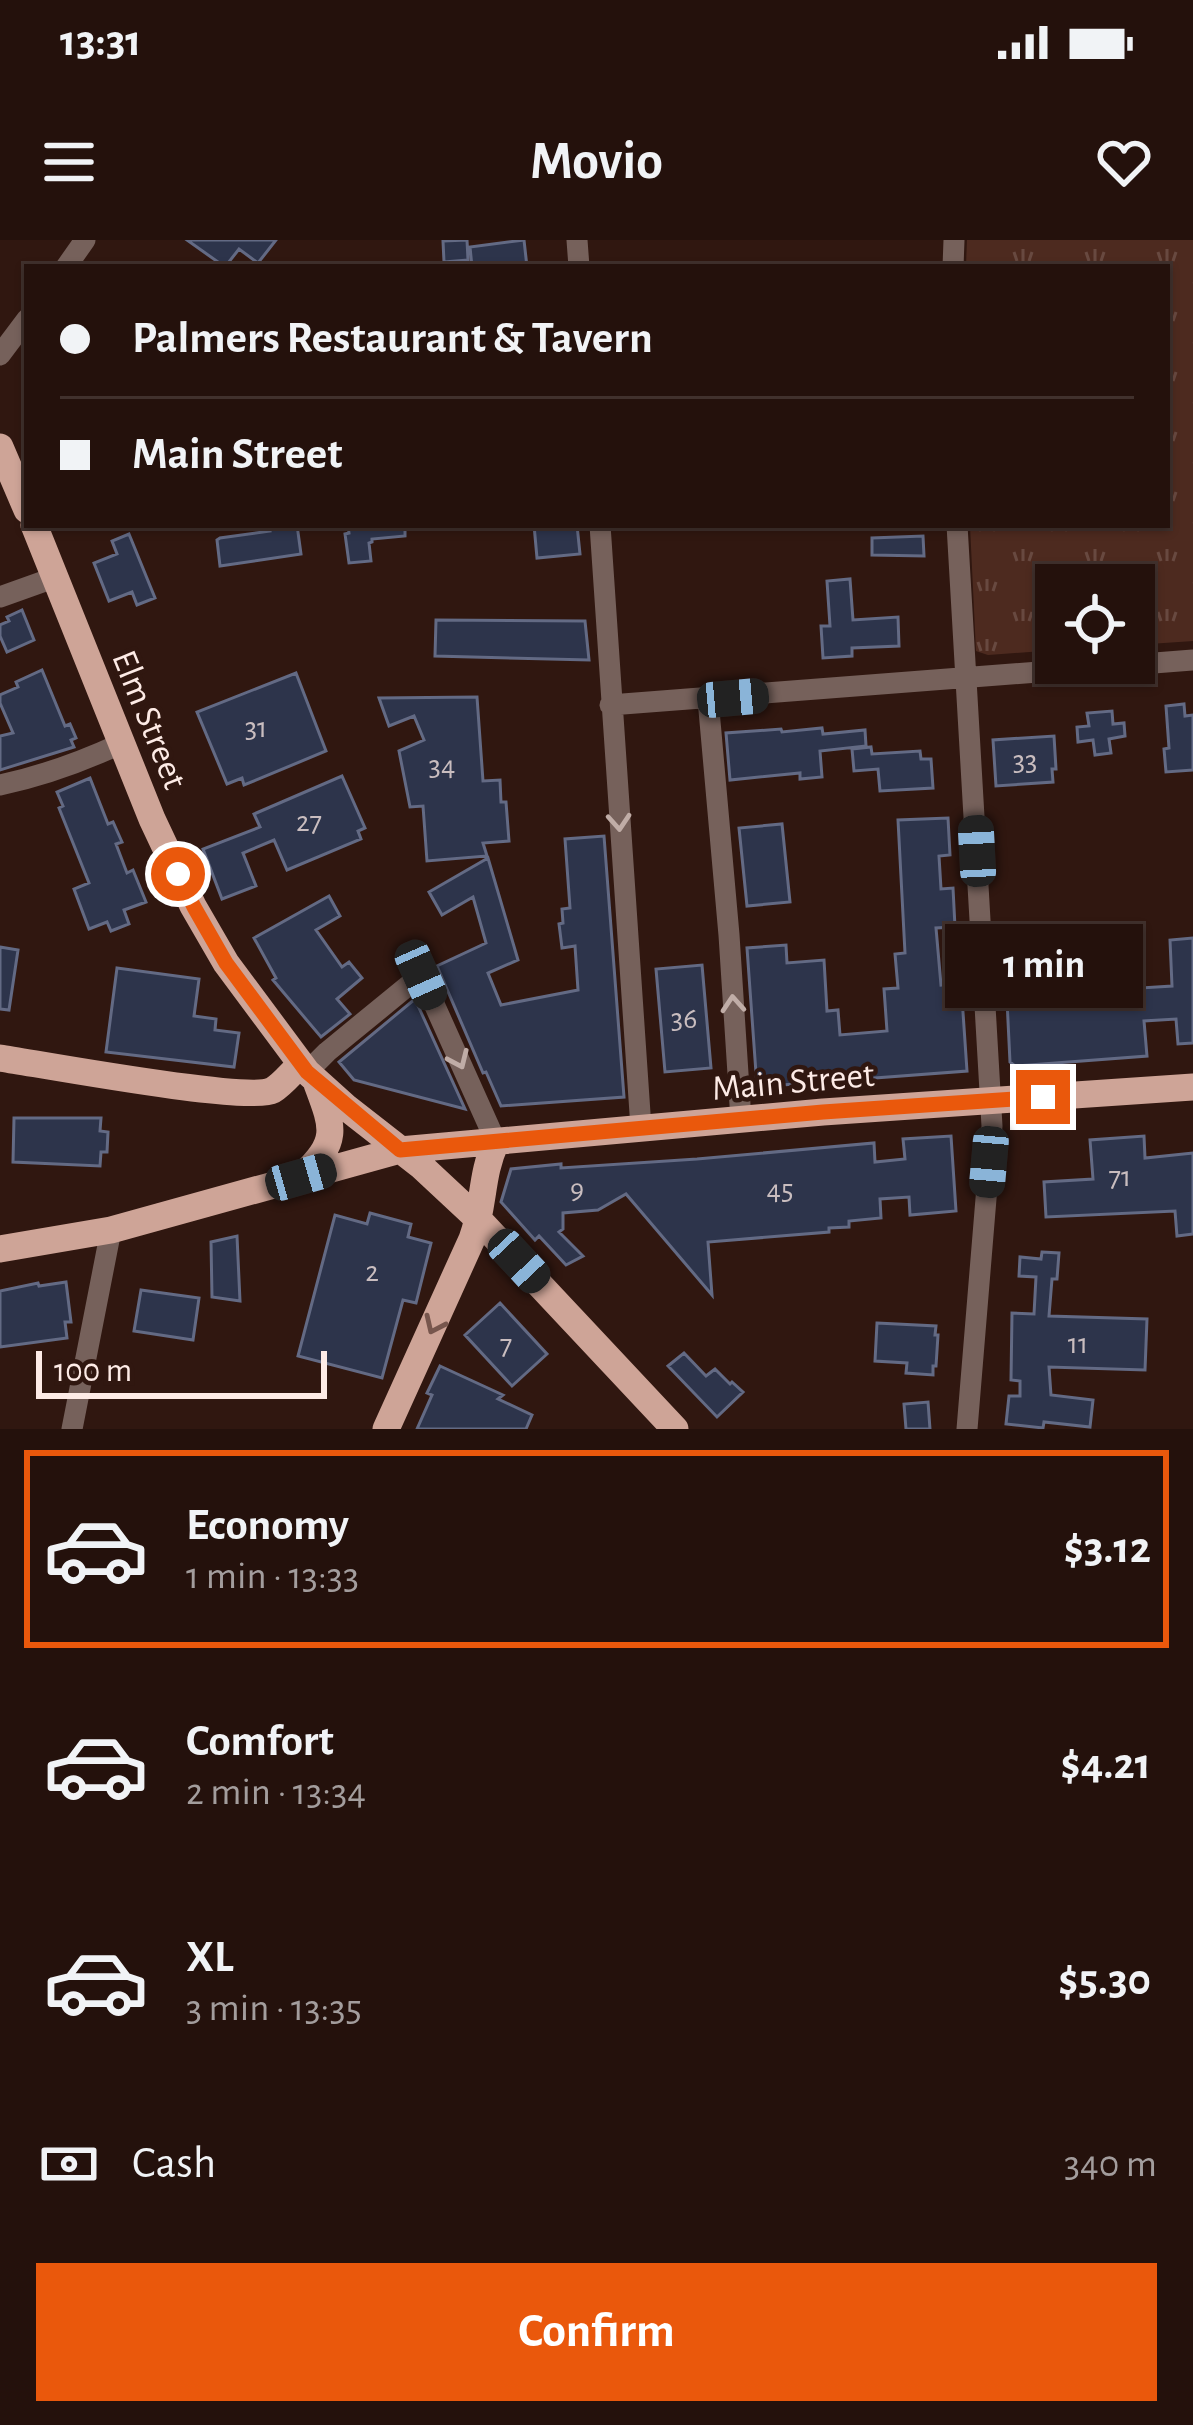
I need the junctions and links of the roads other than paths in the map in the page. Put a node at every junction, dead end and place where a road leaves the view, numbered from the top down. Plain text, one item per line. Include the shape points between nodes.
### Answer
1 (24, 323) edge
2 (0, 356) edge
3 (0, 447) edge
4 (24, 503) edge
5 (35, 528) edge
6 (600, 528) edge
7 (957, 528) edge
8 (56, 577) junction
9 (0, 597) edge
10 (1193, 660) edge
11 (964, 676) junction
12 (708, 698) junction
13 (610, 705) junction
14 (120, 744) junction
15 (0, 785) edge
16 (0, 1058) edge
17 (308, 1072) junction
18 (1193, 1087) edge
19 (992, 1101) junction
20 (741, 1120) junction
21 (641, 1128) junction
22 (496, 1142) junction
23 (400, 1150) junction
24 (301, 1177) junction
25 (479, 1220) junction
26 (110, 1230) junction
27 (0, 1249) edge
28 (72, 1429) edge
29 (386, 1429) edge
30 (675, 1429) edge
31 (967, 1429) edge

1 - 2 street
3 - 4 main road
5 - 8 main road, Elm Street
6 - 13 street
7 - 11 street
8 - 9 street
8 - 14 main road, Elm Street
10 - 11 street
11 - 12 street
11 - 19 street
12 - 13 street
20 -> 12 street
13 -> 21 street
14 - 15 street
14 - 17 main road, Elm Street via 209,936
16 - 17 main road via 255,1093
17 -> 22 street via 421,975
17 - 23 main road, Elm Street
17 - 24 main road via 332,1132
18 - 19 main road, Main Street
19 - 20 main road, Main Street
19 - 31 street
20 - 21 main road, Main Street
21 - 22 main road, Main Street
22 - 23 main road, Main Street
22 - 25 main road
23 - 24 main road, Main Street
23 - 25 main road, Elm Street
24 - 26 main road, Main Street
25 -> 29 main road
25 - 30 main road, Elm Street
26 - 27 main road, Main Street
26 - 28 street

